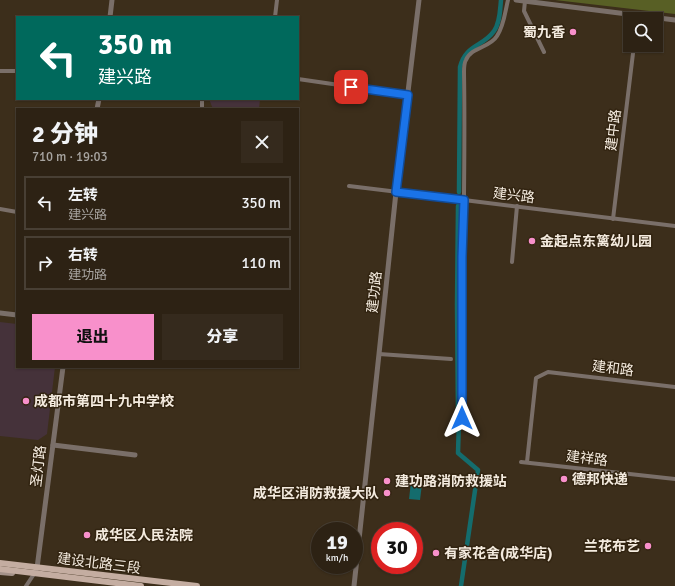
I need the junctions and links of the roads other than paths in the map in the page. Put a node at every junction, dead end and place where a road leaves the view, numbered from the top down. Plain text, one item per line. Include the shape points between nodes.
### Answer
1 (112, 0) edge
2 (277, 0) edge
3 (419, 0) edge
4 (508, 0) edge
5 (516, 0) edge
6 (525, 1) junction
7 (623, 15) edge
8 (110, 16) edge
9 (275, 16) edge
10 (663, 19) edge
11 (675, 20) edge
12 (544, 52) dead end
13 (633, 52) edge
14 (0, 71) edge
15 (16, 71) edge
16 (299, 79) edge
17 (408, 95) junction
18 (349, 186) dead end
19 (396, 192) junction
20 (464, 200) junction
21 (517, 206) junction
22 (0, 209) edge
23 (16, 212) edge
24 (612, 218) junction
25 (675, 226) edge
26 (512, 262) dead end
27 (0, 313) edge
28 (16, 315) edge
29 (379, 354) junction
30 (451, 359) dead end
31 (63, 368) edge
32 (675, 387) edge
33 (456, 418) dead end
34 (53, 446) junction
35 (135, 454) dead end
36 (521, 462) dead end
37 (527, 462) junction
38 (675, 479) edge
39 (0, 560) edge
40 (0, 563) edge
41 (0, 571) edge
42 (36, 571) junction
43 (182, 585) edge
44 (26, 586) edge
45 (141, 586) edge
46 (196, 586) edge
47 (354, 586) edge

1 - 8 street
2 - 9 street
3 - 17 street, 建功路
4 - 20 street via 497,37 490,44 471,52 466,60
5 - 6 street
6 - 7 street
6 - 12 street via 524,11
10 - 11 street
13 - 24 street, 建中路
14 - 15 street
16 - 17 street
17 - 19 street, 建功路
18 - 19 street, 建兴路
19 - 20 street, 建兴路
19 - 29 street, 建功路
20 - 21 street, 建兴路
20 - 33 street via 462,418
21 - 24 street, 建兴路
21 - 26 street
22 - 23 street
24 - 25 street, 建兴路
27 - 28 street
29 - 30 street
29 - 47 street, 建功路
31 - 34 street, 圣灯路
32 - 37 street, 建和路 via 548,372 536,378
34 - 35 street
34 - 42 street, 圣灯路
36 - 37 street, 建祥路
37 - 38 street, 建祥路
39 - 42 main road, 建设北路三段
40 - 42 main road
41 - 42 main road
42 - 43 main road, 建设北路三段
42 - 44 street
42 - 45 main road, 建设北路三段
43 - 46 main road, 建设北路三段

